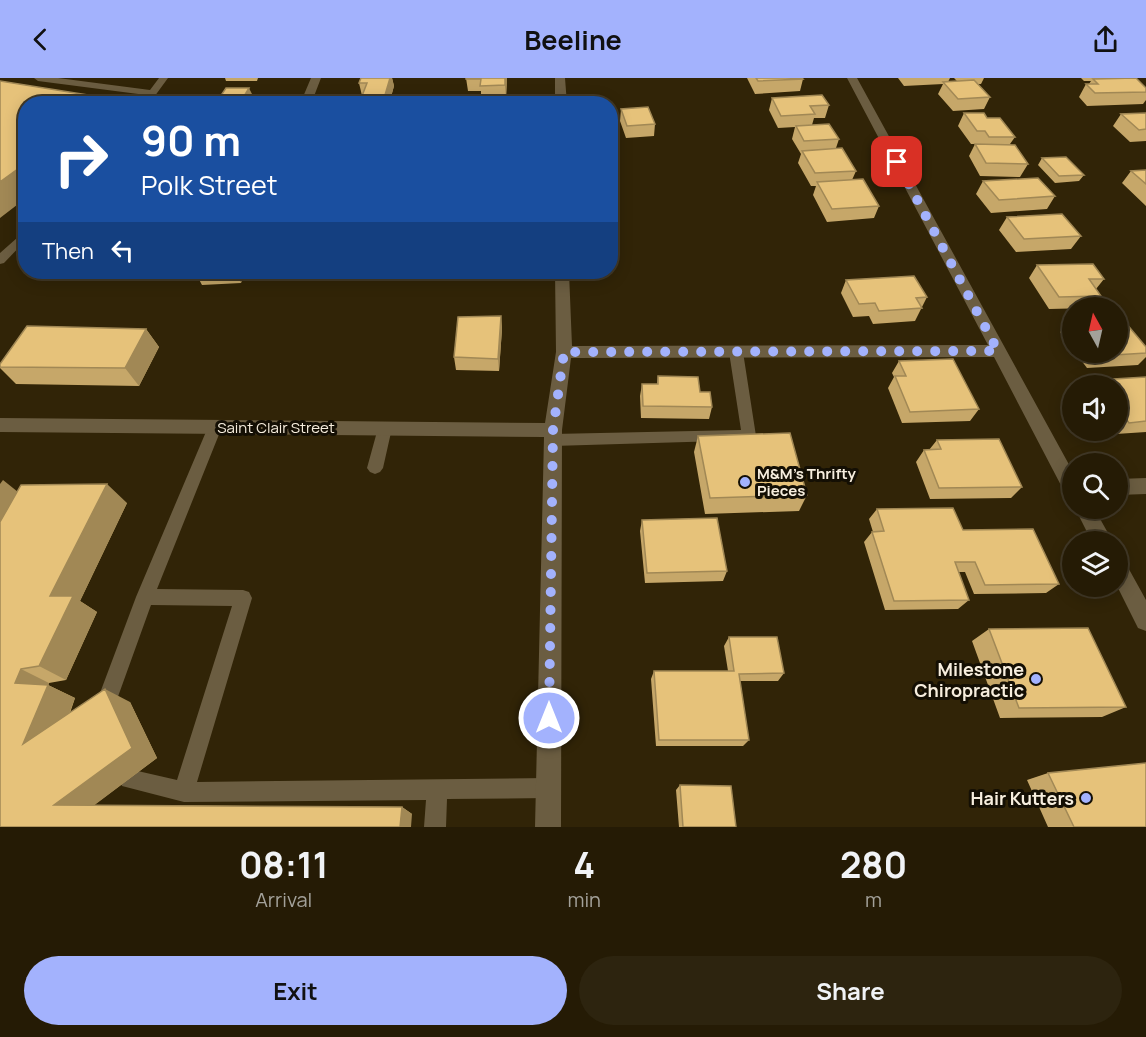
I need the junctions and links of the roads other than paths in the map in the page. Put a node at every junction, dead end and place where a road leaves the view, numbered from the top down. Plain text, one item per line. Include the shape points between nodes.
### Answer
1 (38, 78) edge
2 (164, 78) edge
3 (316, 78) edge
4 (560, 78) edge
5 (852, 78) edge
6 (152, 93) junction
7 (150, 96) edge
8 (308, 96) edge
9 (561, 96) edge
10 (18, 241) edge
11 (0, 260) edge
12 (562, 279) edge
13 (998, 351) junction
14 (564, 352) junction
15 (736, 352) junction
16 (0, 425) edge
17 (215, 427) junction
18 (385, 428) junction
19 (553, 435) junction
20 (375, 468) dead end
21 (1062, 469) edge
22 (1146, 486) edge
23 (1128, 487) edge
24 (1128, 588) edge
25 (145, 597) junction
26 (1146, 621) edge
27 (99, 723) edge
28 (129, 778) edge
29 (548, 788) junction
30 (437, 789) junction
31 (184, 792) junction
32 (435, 827) edge
33 (548, 827) edge

1 - 6 lane
2 - 6 lane
3 - 8 street
4 - 9 street
5 - 13 street
6 - 7 lane
10 - 11 lane
12 - 14 street
13 - 15 street
13 - 21 street
14 - 15 street
14 - 19 street
15 - 19 lane via 749,436
16 - 17 street, Saint Clair Street
17 - 18 street, Saint Clair Street
17 - 25 lane
18 - 19 street, Saint Clair Street
18 - 20 lane
19 - 29 street
22 - 23 street
24 - 26 street
25 - 27 lane
25 - 31 lane via 243,598
28 - 31 lane
29 - 30 lane
29 - 33 street
30 - 31 lane
30 - 32 lane

